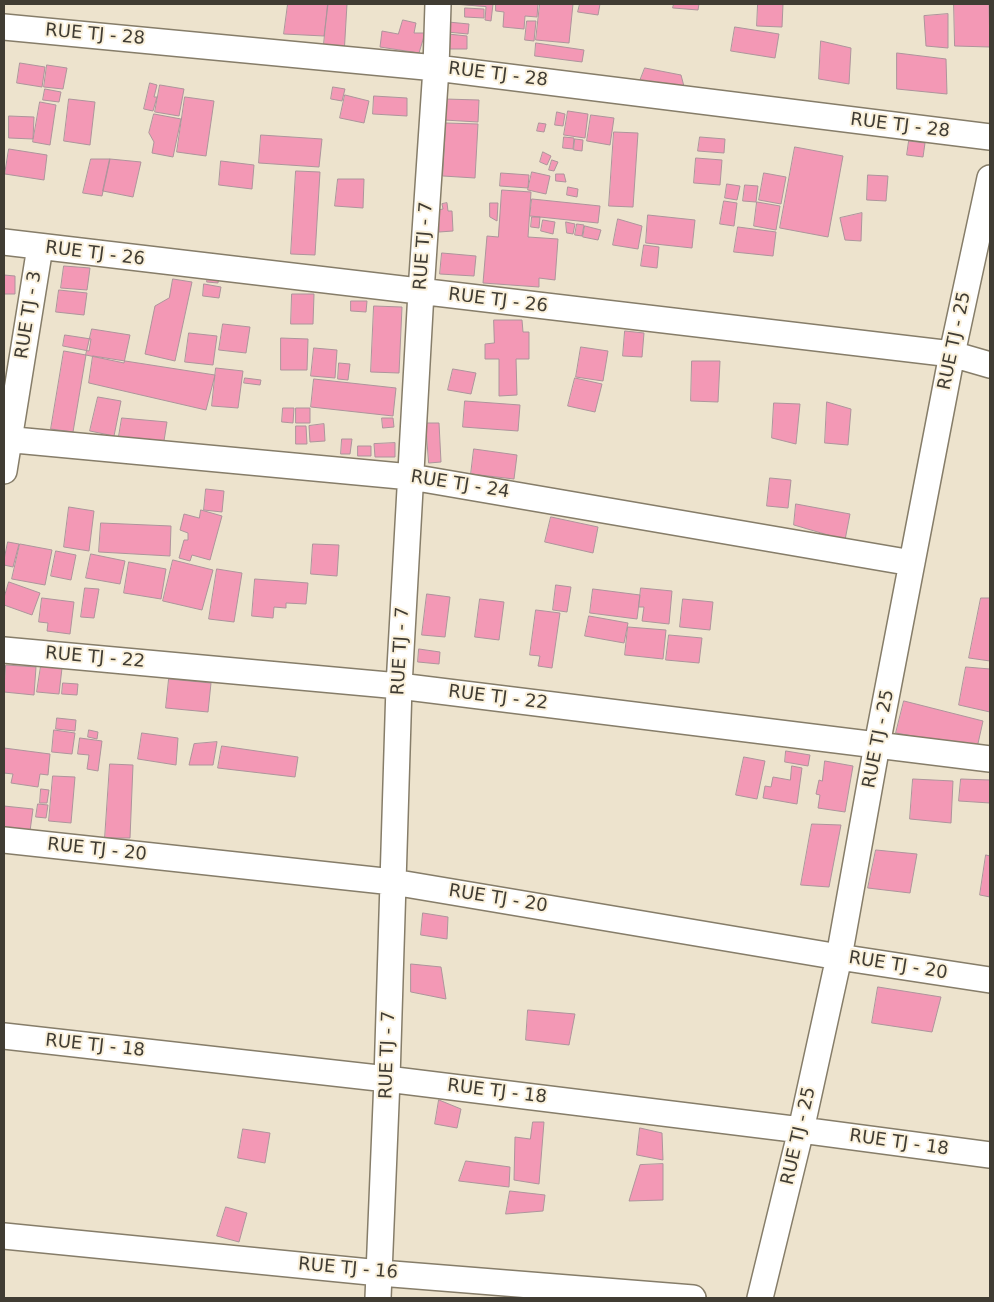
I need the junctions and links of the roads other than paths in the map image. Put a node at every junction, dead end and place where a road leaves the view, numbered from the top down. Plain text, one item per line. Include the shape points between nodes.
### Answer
1 (438, 4) edge
2 (4, 26) edge
3 (436, 68) junction
4 (990, 137) edge
5 (990, 178) edge
6 (4, 242) edge
7 (40, 247) junction
8 (421, 292) junction
9 (952, 354) junction
10 (990, 365) edge
11 (6, 439) edge
12 (4, 471) edge
13 (411, 476) junction
14 (912, 563) junction
15 (4, 650) edge
16 (399, 686) junction
17 (877, 745) junction
18 (990, 759) edge
19 (4, 840) edge
20 (393, 882) junction
21 (838, 957) junction
22 (990, 980) edge
23 (4, 1036) edge
24 (387, 1078) junction
25 (801, 1130) junction
26 (990, 1155) edge
27 (4, 1236) edge
28 (380, 1272) junction
29 (378, 1298) edge
30 (693, 1298) edge
31 (760, 1298) edge

1 - 3 street, RUE TJ - 7
2 - 3 street, RUE TJ - 28
3 - 4 street, RUE TJ - 28
3 - 8 street, RUE TJ - 7
5 - 9 street, RUE TJ - 25
6 - 7 street, RUE TJ - 26
7 - 8 street, RUE TJ - 26
7 - 11 street, RUE TJ - 3
8 - 9 street, RUE TJ - 26
8 - 13 street, RUE TJ - 7
9 - 10 street, RUE TJ - 26
9 - 14 street, RUE TJ - 25
11 - 12 street, RUE TJ - 3
11 - 13 street, RUE TJ - 24
13 - 14 street, RUE TJ - 24
13 - 16 street, RUE TJ - 7
14 - 17 street, RUE TJ - 25
15 - 16 street, RUE TJ - 22
16 - 17 street, RUE TJ - 22
16 - 20 street, RUE TJ - 7
17 - 18 street, RUE TJ - 22
17 - 21 street, RUE TJ - 25
19 - 20 street, RUE TJ - 20
20 - 21 street, RUE TJ - 20
20 - 24 street, RUE TJ - 7
21 - 22 street, RUE TJ - 20
21 - 25 street, RUE TJ - 25
23 - 24 street, RUE TJ - 18
24 - 25 street, RUE TJ - 18
24 - 28 street, RUE TJ - 7
25 - 26 street, RUE TJ - 18
25 - 31 street, RUE TJ - 25
27 - 28 street, RUE TJ - 16
28 - 29 street, RUE TJ - 7
28 - 30 street, RUE TJ - 16

